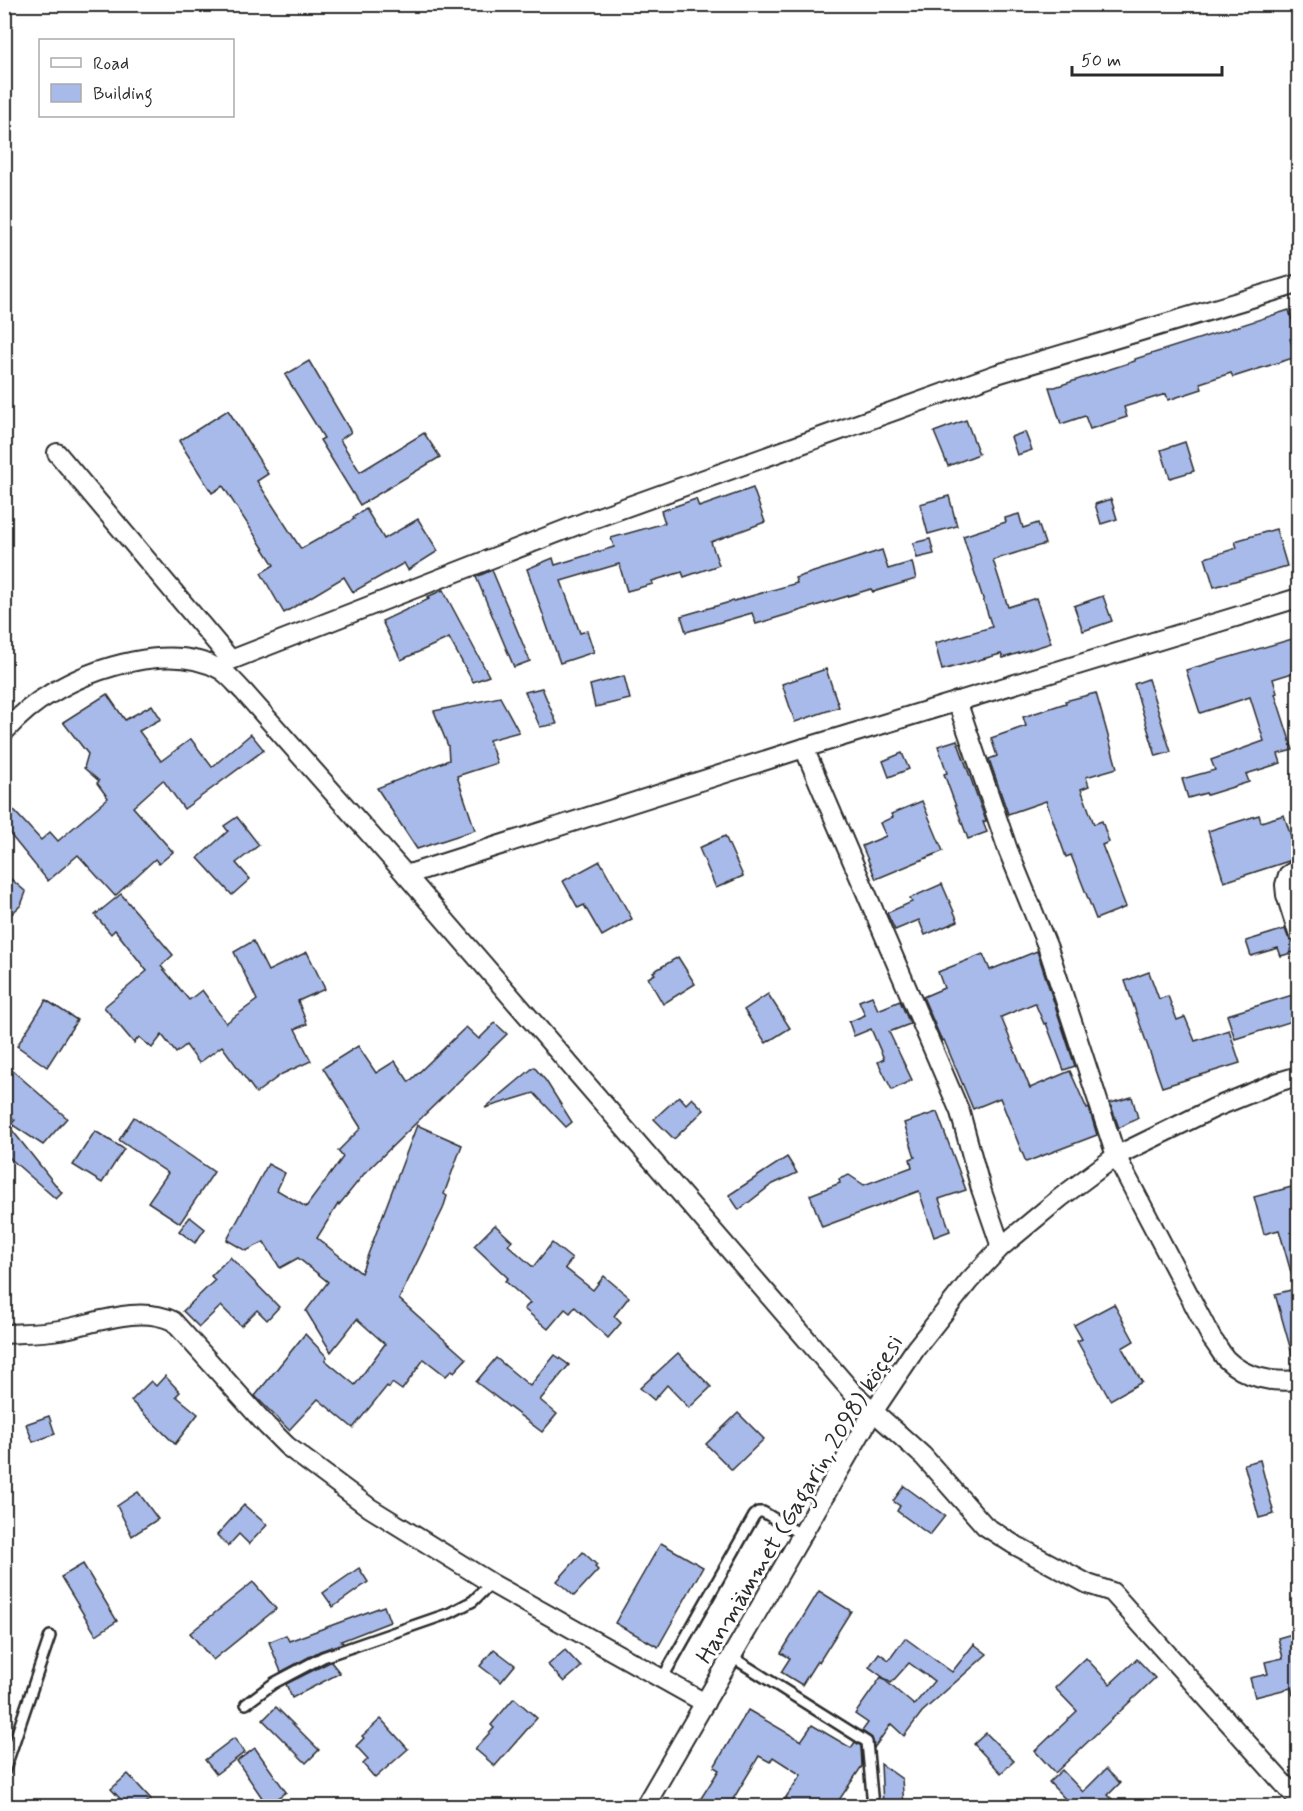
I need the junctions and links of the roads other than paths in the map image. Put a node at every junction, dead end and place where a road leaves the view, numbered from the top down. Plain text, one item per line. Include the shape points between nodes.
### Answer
1 (1299, 285) edge
2 (57, 453) dead end
3 (1299, 598) edge
4 (957, 701) junction
5 (4, 732) edge
6 (804, 748) junction
7 (1299, 869) edge
8 (406, 875) junction
9 (1299, 933) edge
10 (1299, 1076) edge
11 (1116, 1156) junction
12 (1001, 1247) junction
13 (4, 1334) edge
14 (1299, 1380) edge
15 (873, 1412) junction
16 (802, 1535) junction
17 (491, 1583) junction
18 (50, 1636) dead end
19 (732, 1657) junction
20 (662, 1679) junction
21 (705, 1703) junction
22 (246, 1704) dead end
23 (4, 1772) edge
24 (1299, 1800) edge
25 (645, 1806) edge
26 (873, 1806) edge

1 - 2 street via 997,374 590,520 231,660
3 - 4 street
4 - 6 street
4 - 11 street via 1008,850 1048,948
5 - 8 street via 48,694 103,669 168,658 199,661 222,671 244,692
6 - 8 street
6 - 12 street via 960,1112
7 - 9 street via 1288,875 1285,885
8 - 15 street via 853,1394
10 - 11 street, Hanmämmet (Gagarin, 2098) köçesi via 1214,1108
11 - 12 street, Hanmämmet (Gagarin, 2098) köçesi
11 - 14 street via 1226,1359 1261,1378 1279,1382
12 - 15 street, Hanmämmet (Gagarin, 2098) köçesi via 916,1348
13 - 17 street via 57,1330 144,1313 173,1321 287,1446 370,1508
15 - 16 street, Hanmämmet (Gagarin, 2098) köçesi
15 - 24 street via 923,1456 985,1527 1088,1584 1112,1592
16 - 19 street, Hanmämmet (Gagarin, 2098) köçesi
16 - 20 lane via 762,1512 754,1516
17 - 20 street
17 - 22 lane via 473,1601 450,1613 323,1657 274,1683
18 - 23 lane
19 - 21 street, Hanmämmet (Gagarin, 2098) köçesi
19 - 26 lane via 867,1742
20 - 21 street
21 - 25 street, Hanmämmet (Gagarin, 2098) köçesi

